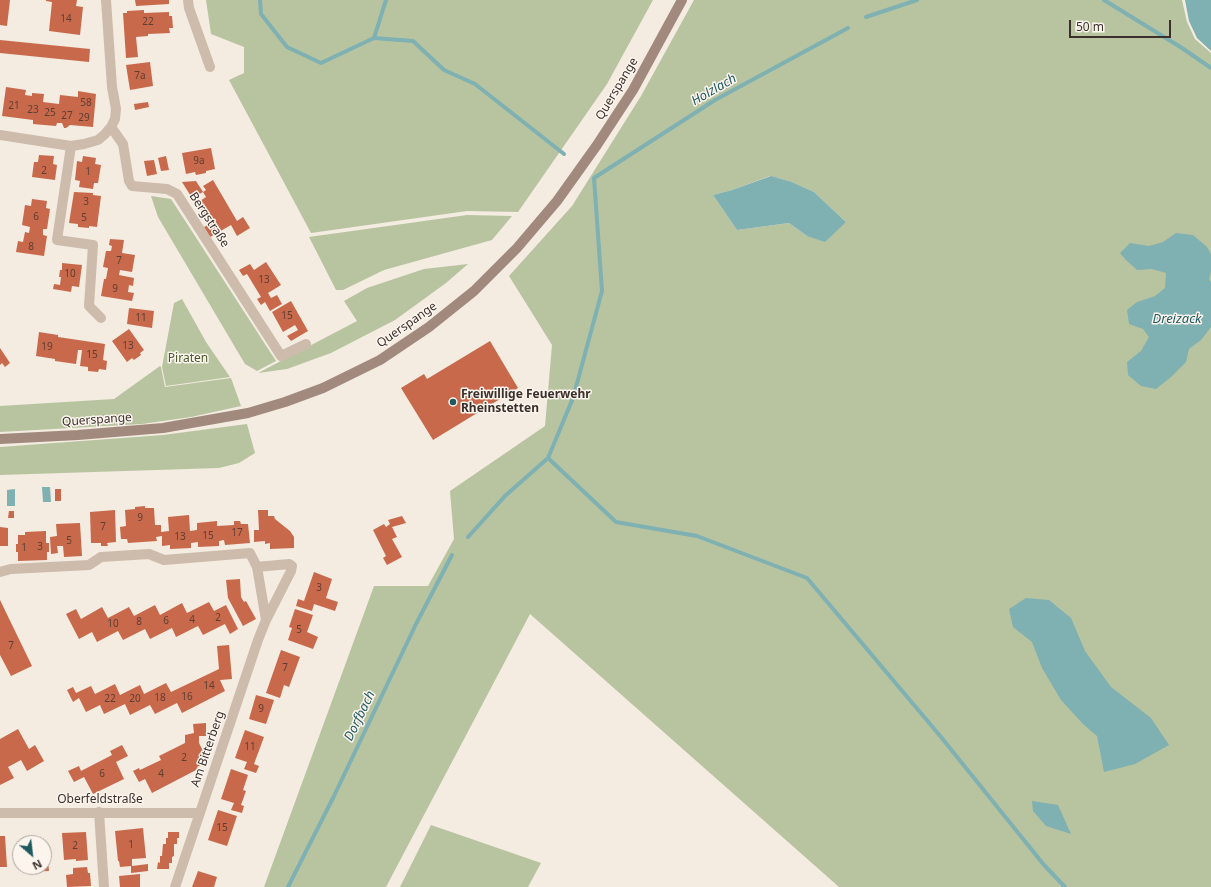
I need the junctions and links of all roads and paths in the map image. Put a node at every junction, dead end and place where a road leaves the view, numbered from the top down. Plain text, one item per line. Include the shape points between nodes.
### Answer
1 (106, 0) edge
2 (188, 0) edge
3 (682, 0) edge
4 (210, 67) dead end
5 (111, 127) junction
6 (0, 135) edge
7 (71, 146) junction
8 (101, 318) dead end
9 (306, 344) dead end
10 (0, 439) edge
11 (257, 567) junction
12 (0, 572) edge
13 (266, 620) junction
14 (99, 812) junction
15 (0, 813) edge
16 (200, 813) junction
17 (104, 887) edge
18 (175, 887) edge

1 - 5 street via 116,109
2 - 4 street
3 - 10 main road, Querspange via 633,90 557,201 517,248 474,291 429,327 380,360 323,388 248,413 163,428
5 - 7 street via 98,140
5 - 9 street, Bergstraße via 123,144 132,186 167,189 177,194 280,356
6 - 7 street
7 - 8 street via 57,240 93,245 89,306
11 - 12 street via 250,554 164,560 149,554 102,557 89,565 11,569
11 - 13 street
11 - 13 street, Am Bitterberg via 289,564 292,566
13 - 16 street, Am Bitterberg
14 - 15 street, Oberfeldstraße
14 - 16 street, Oberfeldstraße
14 - 17 street
16 - 18 street, Am Bitterberg

